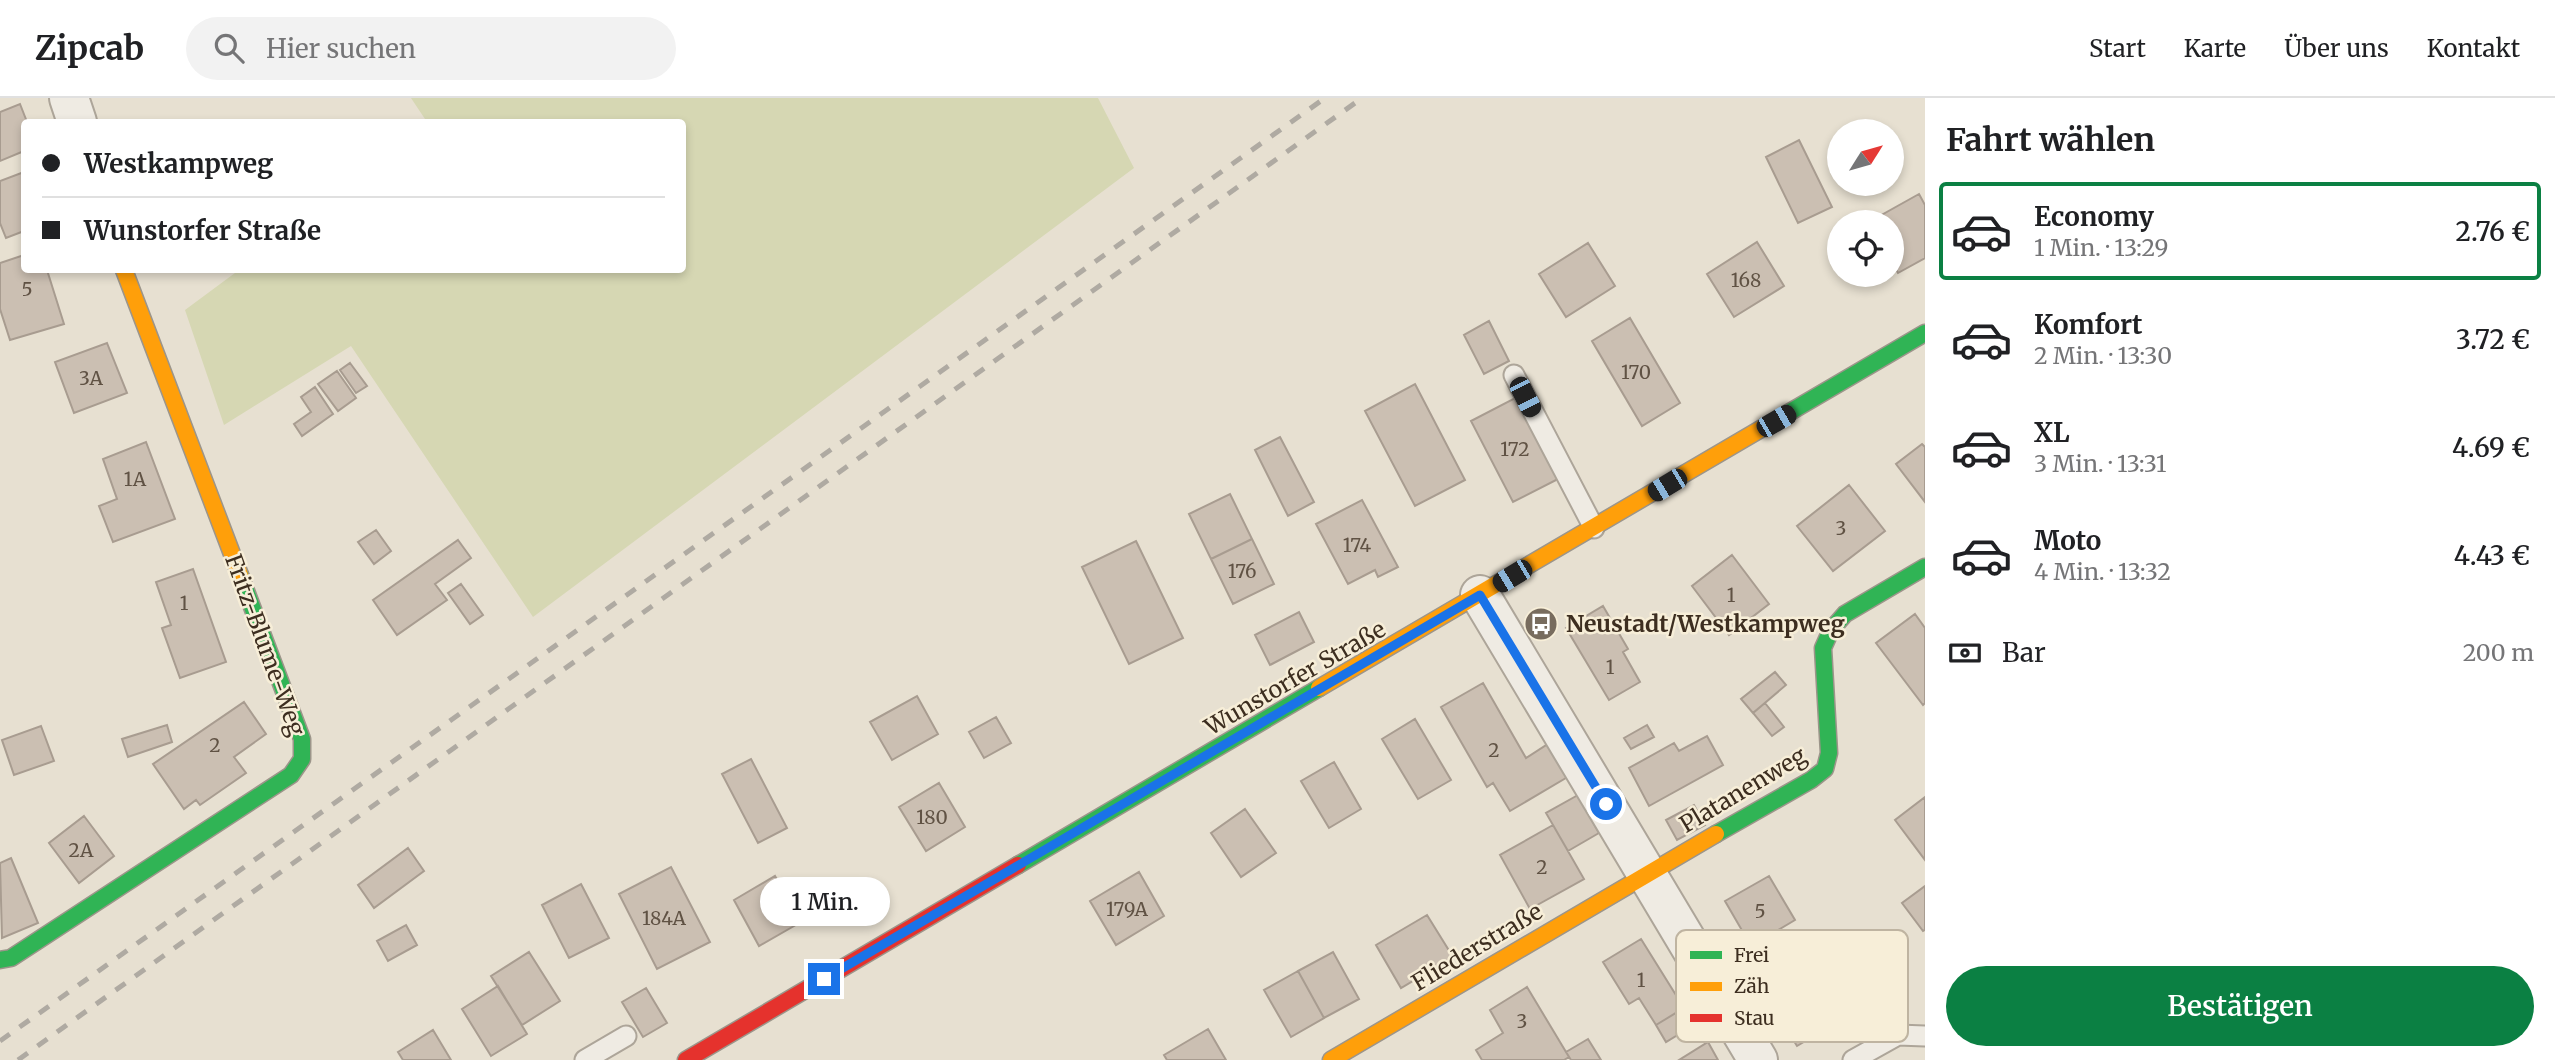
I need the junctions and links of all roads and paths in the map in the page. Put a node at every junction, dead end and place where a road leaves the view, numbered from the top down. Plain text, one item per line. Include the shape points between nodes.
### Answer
1 (69, 98) edge
2 (76, 119) edge
3 (125, 273) edge
4 (1925, 333) edge
5 (1514, 375) dead end
6 (1594, 528) junction
7 (1925, 567) edge
8 (1480, 595) junction
9 (1647, 873) junction
10 (1681, 930) edge
11 (0, 960) edge
12 (626, 1036) dead end
13 (1747, 1042) edge
14 (1885, 1042) edge
15 (585, 1060) edge
16 (686, 1060) edge
17 (1331, 1060) edge
18 (1758, 1060) edge
19 (1853, 1060) edge

1 - 2 street
3 - 11 street, Fritz-Blume-Weg via 302,739 302,759 290,775 11,958
4 - 6 street, Wunstorfer Straße
5 - 6 lane
6 - 8 street, Wunstorfer Straße
7 - 9 street, Platanenweg via 1846,614 1831,630 1823,648 1829,753 1825,769
8 - 9 street
8 - 16 street, Wunstorfer Straße
9 - 10 street
9 - 17 street, Fliederstraße
12 - 15 lane
13 - 18 street
14 - 19 lane

